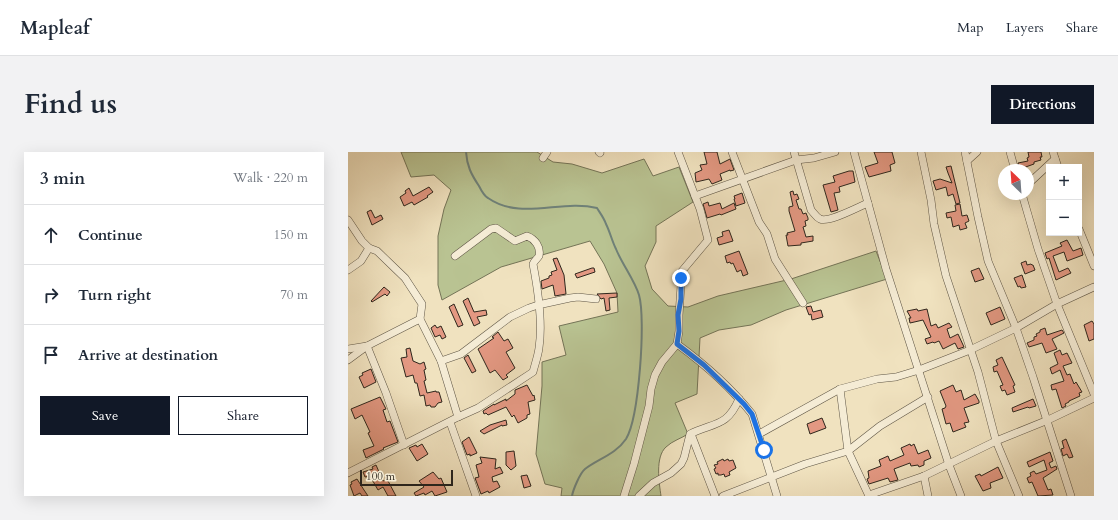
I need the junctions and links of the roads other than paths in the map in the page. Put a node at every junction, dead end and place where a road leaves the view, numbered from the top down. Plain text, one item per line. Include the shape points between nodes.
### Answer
1 (678, 152) edge
2 (732, 152) edge
3 (794, 152) edge
4 (835, 152) edge
5 (854, 152) edge
6 (921, 152) edge
7 (965, 152) edge
8 (977, 152) edge
9 (1010, 152) edge
10 (1054, 155) edge
11 (796, 160) junction
12 (967, 161) junction
13 (1014, 164) edge
14 (1034, 177) edge
15 (742, 180) junction
16 (695, 196) junction
17 (1024, 200) edge
18 (868, 203) junction
19 (348, 220) edge
20 (1082, 236) edge
21 (369, 248) junction
22 (455, 256) dead end
23 (1094, 266) edge
24 (348, 270) edge
25 (1094, 287) edge
26 (596, 298) dead end
27 (802, 303) dead end
28 (1057, 304) junction
29 (538, 305) junction
30 (420, 319) junction
31 (1016, 328) junction
32 (677, 344) junction
33 (367, 346) junction
34 (348, 349) edge
35 (970, 350) junction
36 (348, 360) edge
37 (440, 361) junction
38 (919, 370) junction
39 (840, 389) junction
40 (1094, 394) edge
41 (928, 396) junction
42 (1094, 398) edge
43 (740, 399) junction
44 (458, 417) junction
45 (1048, 420) junction
46 (450, 422) junction
47 (690, 434) junction
48 (759, 434) junction
49 (996, 441) junction
50 (404, 445) junction
51 (848, 451) junction
52 (949, 465) junction
53 (348, 472) edge
54 (772, 476) junction
55 (924, 476) junction
56 (869, 495) edge
57 (476, 496) edge
58 (624, 496) edge
59 (639, 496) edge
60 (716, 496) edge
61 (723, 496) edge
62 (777, 496) edge
63 (928, 496) edge
64 (961, 496) edge
65 (1019, 496) edge
66 (1071, 496) edge

1 - 16 street
2 - 15 street
3 - 11 street
4 - 11 street
5 - 18 street
6 - 35 street via 942,261
7 - 12 street
8 - 12 street
9 - 13 street
10 - 14 street
11 - 15 street
11 - 18 street via 811,210 816,217 822,220 829,219
12 - 31 street via 988,261
15 - 16 street
15 - 27 street via 759,222 767,234 775,259
16 - 32 street via 708,240 682,272
17 - 28 street
18 - 38 street via 886,269
19 - 21 street
20 - 23 street
21 - 24 street via 361,261
21 - 30 street via 377,251 405,278 422,304
22 - 29 street via 491,229 496,228 515,241 530,237 538,245 539,250 533,264
25 - 28 street
26 - 29 street via 578,297
28 - 31 street
28 - 40 street
29 - 37 street via 510,317 461,354
29 - 44 street via 539,347 533,372 478,408
30 - 33 street
30 - 37 street
31 - 35 street
31 - 45 street
32 - 43 street
32 - 58 street via 662,362 650,389 634,464
33 - 34 street
33 - 36 street
33 - 50 street
35 - 38 street
35 - 49 street
37 - 44 street
38 - 39 street
38 - 41 street
39 - 48 street
39 - 51 street
41 - 51 street via 880,426
41 - 52 street
42 - 45 street
43 - 47 street via 732,414 726,419
43 - 48 street via 752,414
44 - 46 street
45 - 49 street
45 - 66 street
46 - 50 street
46 - 57 street
47 - 59 street via 681,464
47 - 60 street
48 - 54 street
49 - 52 street
49 - 65 street
50 - 53 street
51 - 54 street
51 - 56 street
52 - 55 street
52 - 64 street
54 - 61 street
54 - 62 street
55 - 56 street
55 - 63 street

